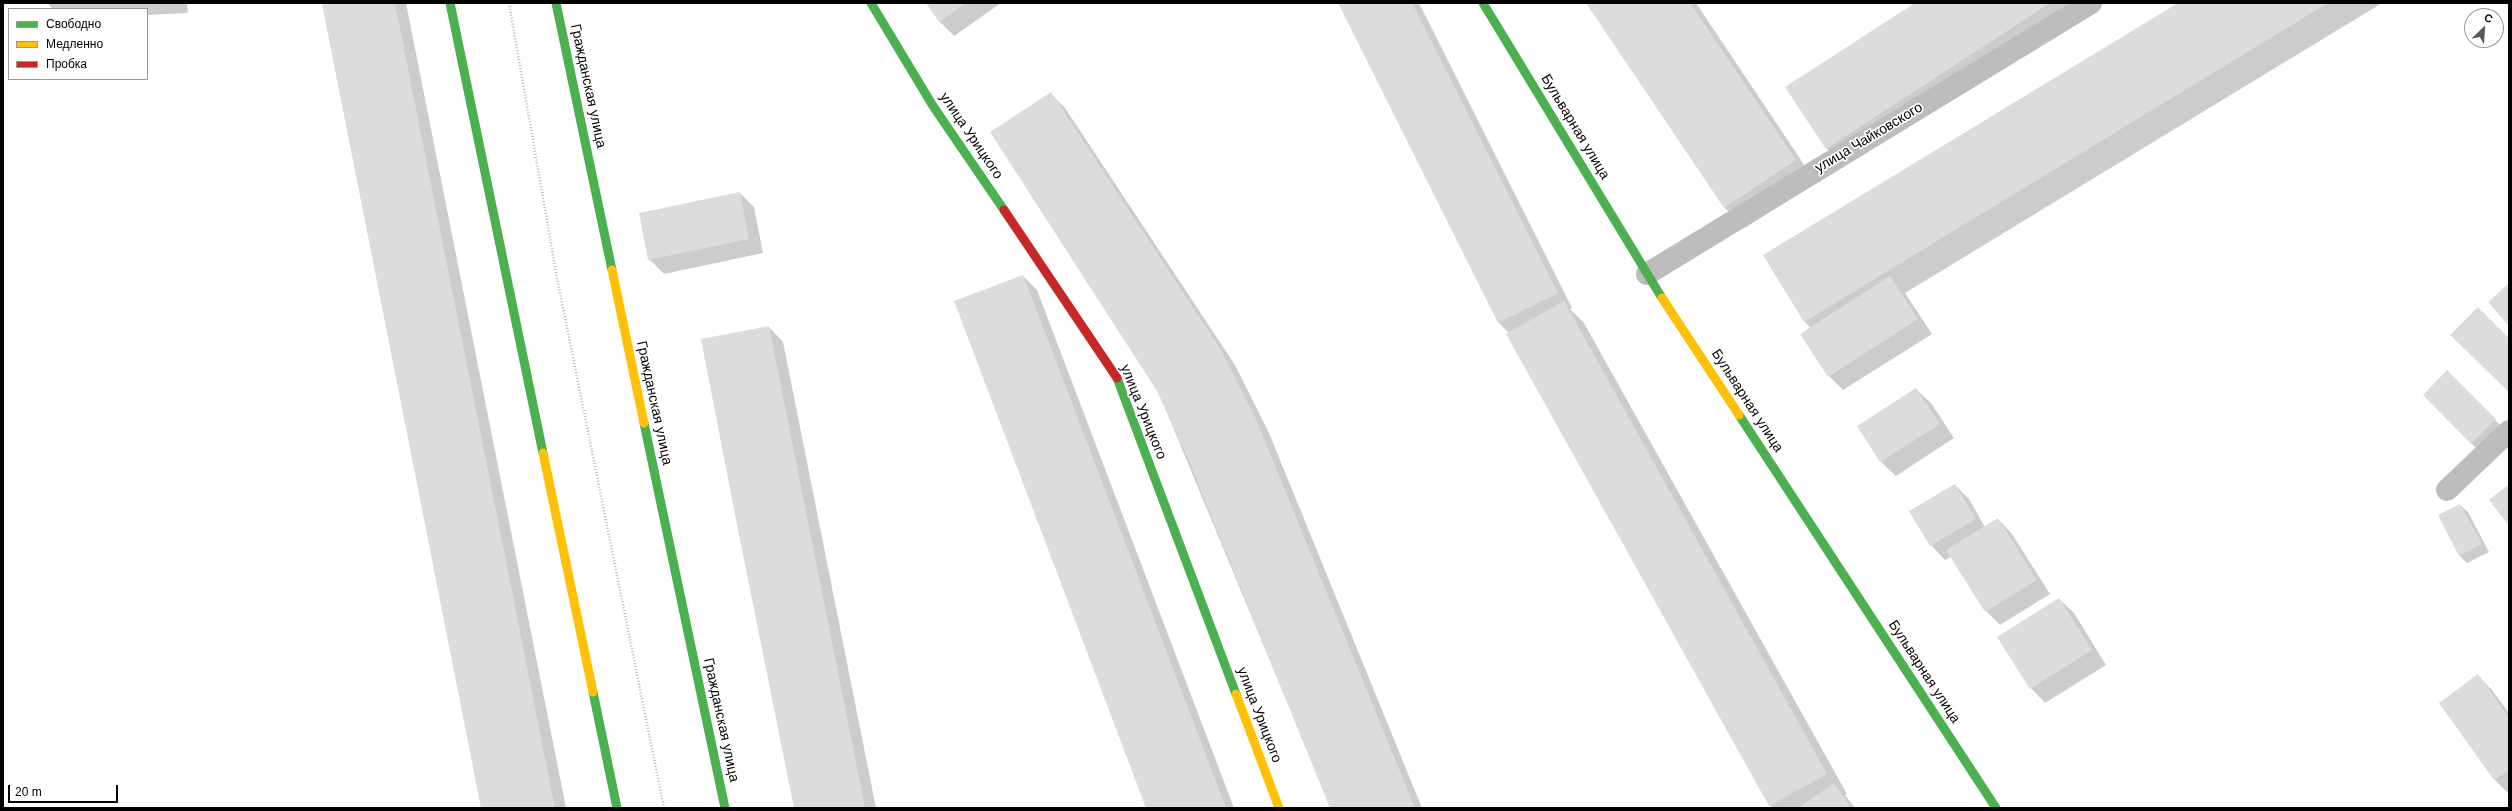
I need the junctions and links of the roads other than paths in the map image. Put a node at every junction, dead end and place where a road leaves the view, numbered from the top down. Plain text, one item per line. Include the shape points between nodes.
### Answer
1 (450, 3) edge
2 (556, 3) edge
3 (871, 3) edge
4 (1483, 3) edge
5 (2091, 3) edge
6 (1647, 274) junction
7 (2509, 431) edge
8 (2447, 490) dead end
9 (617, 808) edge
10 (725, 808) edge
11 (1279, 808) edge
12 (1996, 808) edge

1 - 9 street
2 - 10 street, Гражданская улица
3 - 11 street, улица Урицкого via 933,106 1116,375
4 - 6 street, Бульварная улица
5 - 6 street, улица Чайковского
6 - 12 street, Бульварная улица
7 - 8 street

